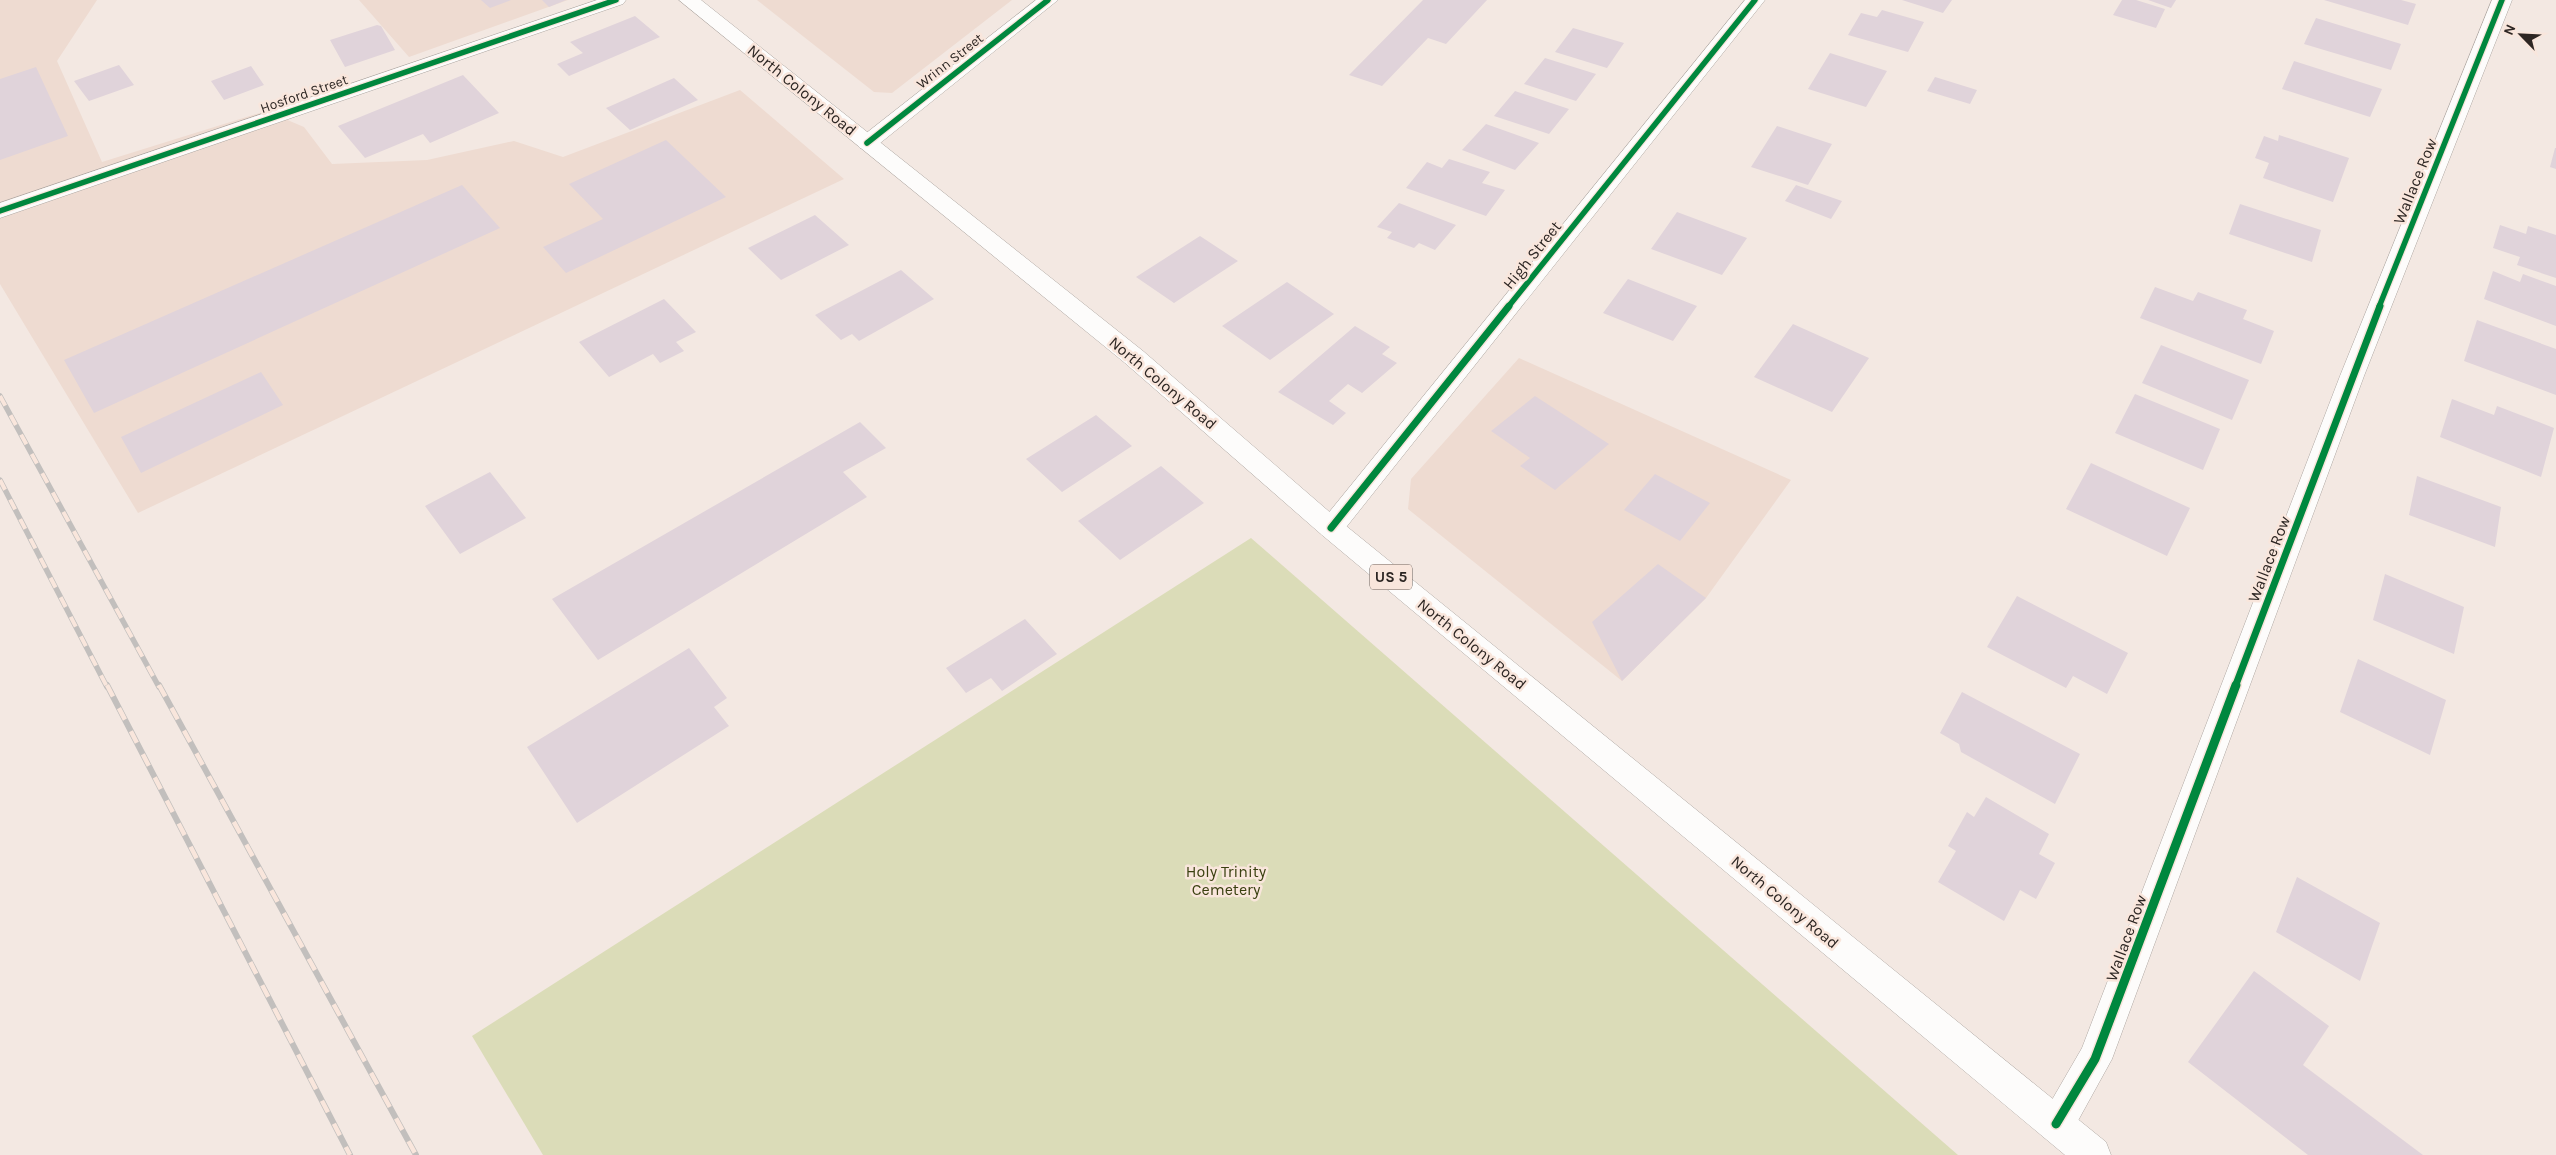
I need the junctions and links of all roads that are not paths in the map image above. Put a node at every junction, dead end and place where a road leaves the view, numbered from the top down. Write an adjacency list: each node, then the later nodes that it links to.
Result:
1 (616, 0): 7 (street, Hosford Street)
2 (689, 0): 6 (street, North Colony Road / US 5)
3 (1048, 0): 6 (street, Wrinn Street)
4 (1755, 0): 8 (street, High Street)
5 (2502, 0): 9 (street, Wallace Row)
6 (867, 143): 8 (street, North Colony Road / US 5)
7 (0, 211)
8 (1331, 528): 9 (street, North Colony Road / US 5)
9 (2056, 1124): 10 (street, North Colony Road / US 5)
10 (2094, 1155)

